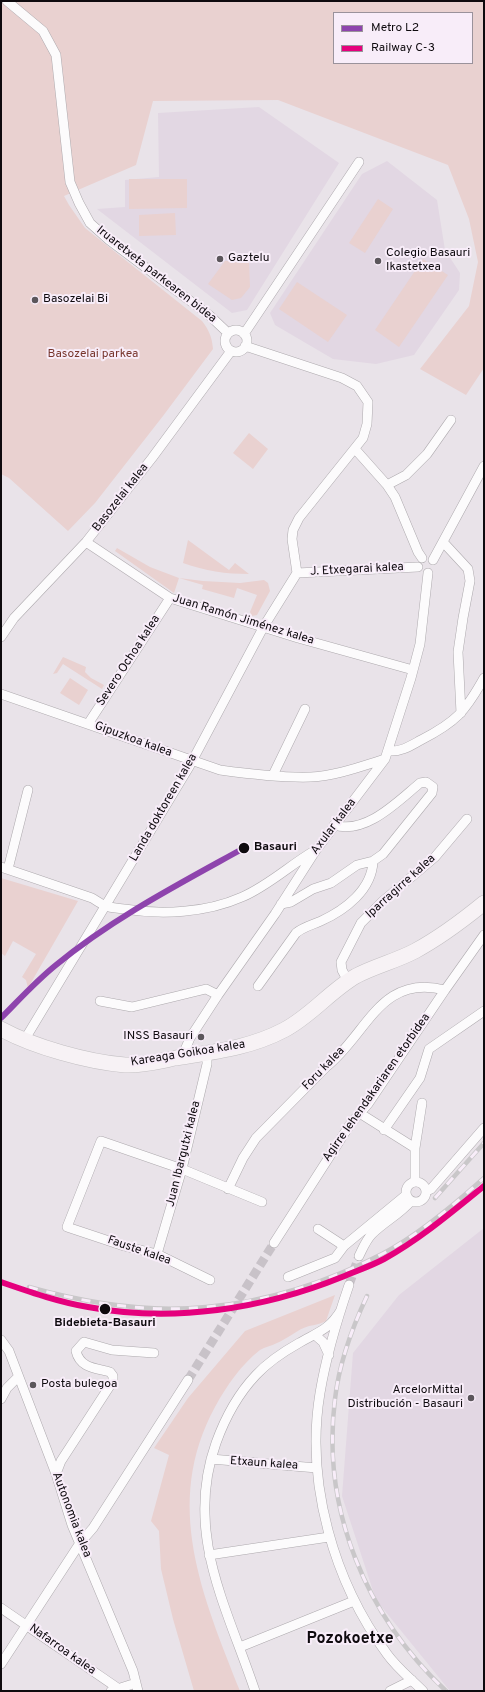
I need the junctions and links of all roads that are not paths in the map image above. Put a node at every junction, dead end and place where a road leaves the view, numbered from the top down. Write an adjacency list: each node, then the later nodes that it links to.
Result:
1 (7, 1): 3 (street, Iruaretxeta parkearen bidea)
2 (360, 162): 4 (street)
3 (228, 333): 4 (street); 6 (street)
4 (244, 334): 5 (street)
5 (245, 346): 6 (street); 8 (street)
6 (231, 351): 11 (street, Basozelai kalea)
7 (451, 420): 10 (street)
8 (355, 449): 10 (street); 16 (street)
9 (484, 466): 12 (street)
10 (387, 485): 13 (street)
11 (86, 542): 18 (street, Juan Ramón Jiménez kalea); 20 (street, Basozelai kalea)
12 (443, 542): 14 (street); 25 (street)
13 (422, 558): 14 (street); 15 (street)
14 (433, 560): 17 (street)
15 (418, 566): 16 (street, J. Etxegarai kalea); 17 (street)
16 (297, 573): 19 (street, Landa doktoreen kalea)
17 (428, 573): 21 (street, Axular kalea)
18 (170, 598): 19 (street, Juan Ramón Jiménez kalea); 26 (street, Severo Ochoa kalea)
19 (264, 626): 21 (street, Juan Ramón Jiménez kalea); 28 (street, Landa doktoreen kalea)
20 (1, 637)
21 (413, 670): 27 (street, Axular kalea)
22 (484, 678): 25 (street, Gipuzkoa kalea)
23 (1, 694): 26 (street, Gipuzkoa kalea)
24 (305, 709): 29 (street)
25 (461, 713): 27 (street, Gipuzkoa kalea)
26 (88, 724): 28 (street, Gipuzkoa kalea)
27 (387, 755): 29 (street, Gipuzkoa kalea); 32 (street, Axular kalea)
28 (192, 761): 29 (street, Gipuzkoa kalea); 38 (street, Landa doktoreen kalea)
29 (273, 775)
30 (28, 790): 35 (street)
31 (467, 819): 40 (street, Iparragirre kalea)
32 (334, 825): 33 (street, Axular kalea); 34 (street)
33 (316, 850): 37 (street, Axular kalea); 38 (street)
34 (373, 860): 37 (street); 41 (street)
35 (4, 868): 38 (street)
36 (484, 903): 40 (main road, Kareaga Goikoa kalea)
37 (281, 904): 43 (street, Axular kalea)
38 (106, 906): 46 (street, Landa doktoreen kalea)
39 (484, 935): 42 (street, Agirre lehendakariaren etorbidea)
40 (348, 981): 47 (main road, Kareaga Goikoa kalea)
41 (258, 986)
42 (445, 990): 50 (street, Agirre lehendakariaren etorbidea); 56 (street, Foru kalea)
43 (218, 995): 44 (street); 48 (street, Axular kalea)
44 (100, 1001)
45 (484, 1011): 52 (street)
46 (10, 1035): 48 (main road, Kareaga Goikoa kalea)
47 (207, 1054): 48 (main road, Kareaga Goikoa kalea); 54 (street, Juan Ibargutxi kalea)
48 (182, 1057)
49 (422, 1103): 53 (street)
50 (361, 1114): 52 (street); 61 (street, Agirre lehendakariaren etorbidea)
51 (484, 1128): 57 (street)
52 (384, 1130): 53 (street)
53 (415, 1148): 55 (street)
54 (182, 1169): 56 (street); 63 (street, Juan Ibargutxi kalea); 63 (street, Fauste kalea)
55 (415, 1182): 57 (street); 58 (street)
56 (228, 1189): 59 (street)
57 (426, 1191): 58 (street)
58 (409, 1198): 62 (street); 64 (street)
59 (262, 1202)
60 (318, 1229): 62 (street)
61 (274, 1243)
62 (344, 1246): 65 (street)
63 (157, 1254): 66 (street, Fauste kalea)
64 (359, 1256)
65 (288, 1277)
66 (210, 1280)
67 (349, 1285): 68 (street)
68 (341, 1310): 69 (street); 72 (street)
69 (315, 1335): 72 (street); 76 (street)
70 (1, 1340): 73 (street, Autonomia kalea)
71 (154, 1353): 78 (street)
72 (329, 1355): 77 (street)
73 (18, 1377): 75 (street); 78 (street, Autonomia kalea)
74 (188, 1380): 80 (street)
75 (1, 1399)
76 (210, 1459): 77 (street, Etxaun kalea); 81 (street)
77 (317, 1468): 79 (street)
78 (56, 1474): 80 (street, Autonomia kalea)
79 (329, 1537): 81 (street); 82 (street)
80 (80, 1543): 84 (street); 88 (street, Autonomia kalea)
81 (210, 1555): 85 (street)
82 (354, 1601): 85 (street); 87 (street)
83 (1, 1608): 84 (street, Nafarroa kalea)
84 (26, 1625): 86 (street); 89 (street, Nafarroa kalea)
85 (240, 1647): 90 (street)
86 (1, 1664)
87 (412, 1680): 91 (street); 92 (street)
88 (137, 1687): 89 (street)
89 (115, 1691)
90 (255, 1691)
91 (390, 1691)
92 (424, 1691)

